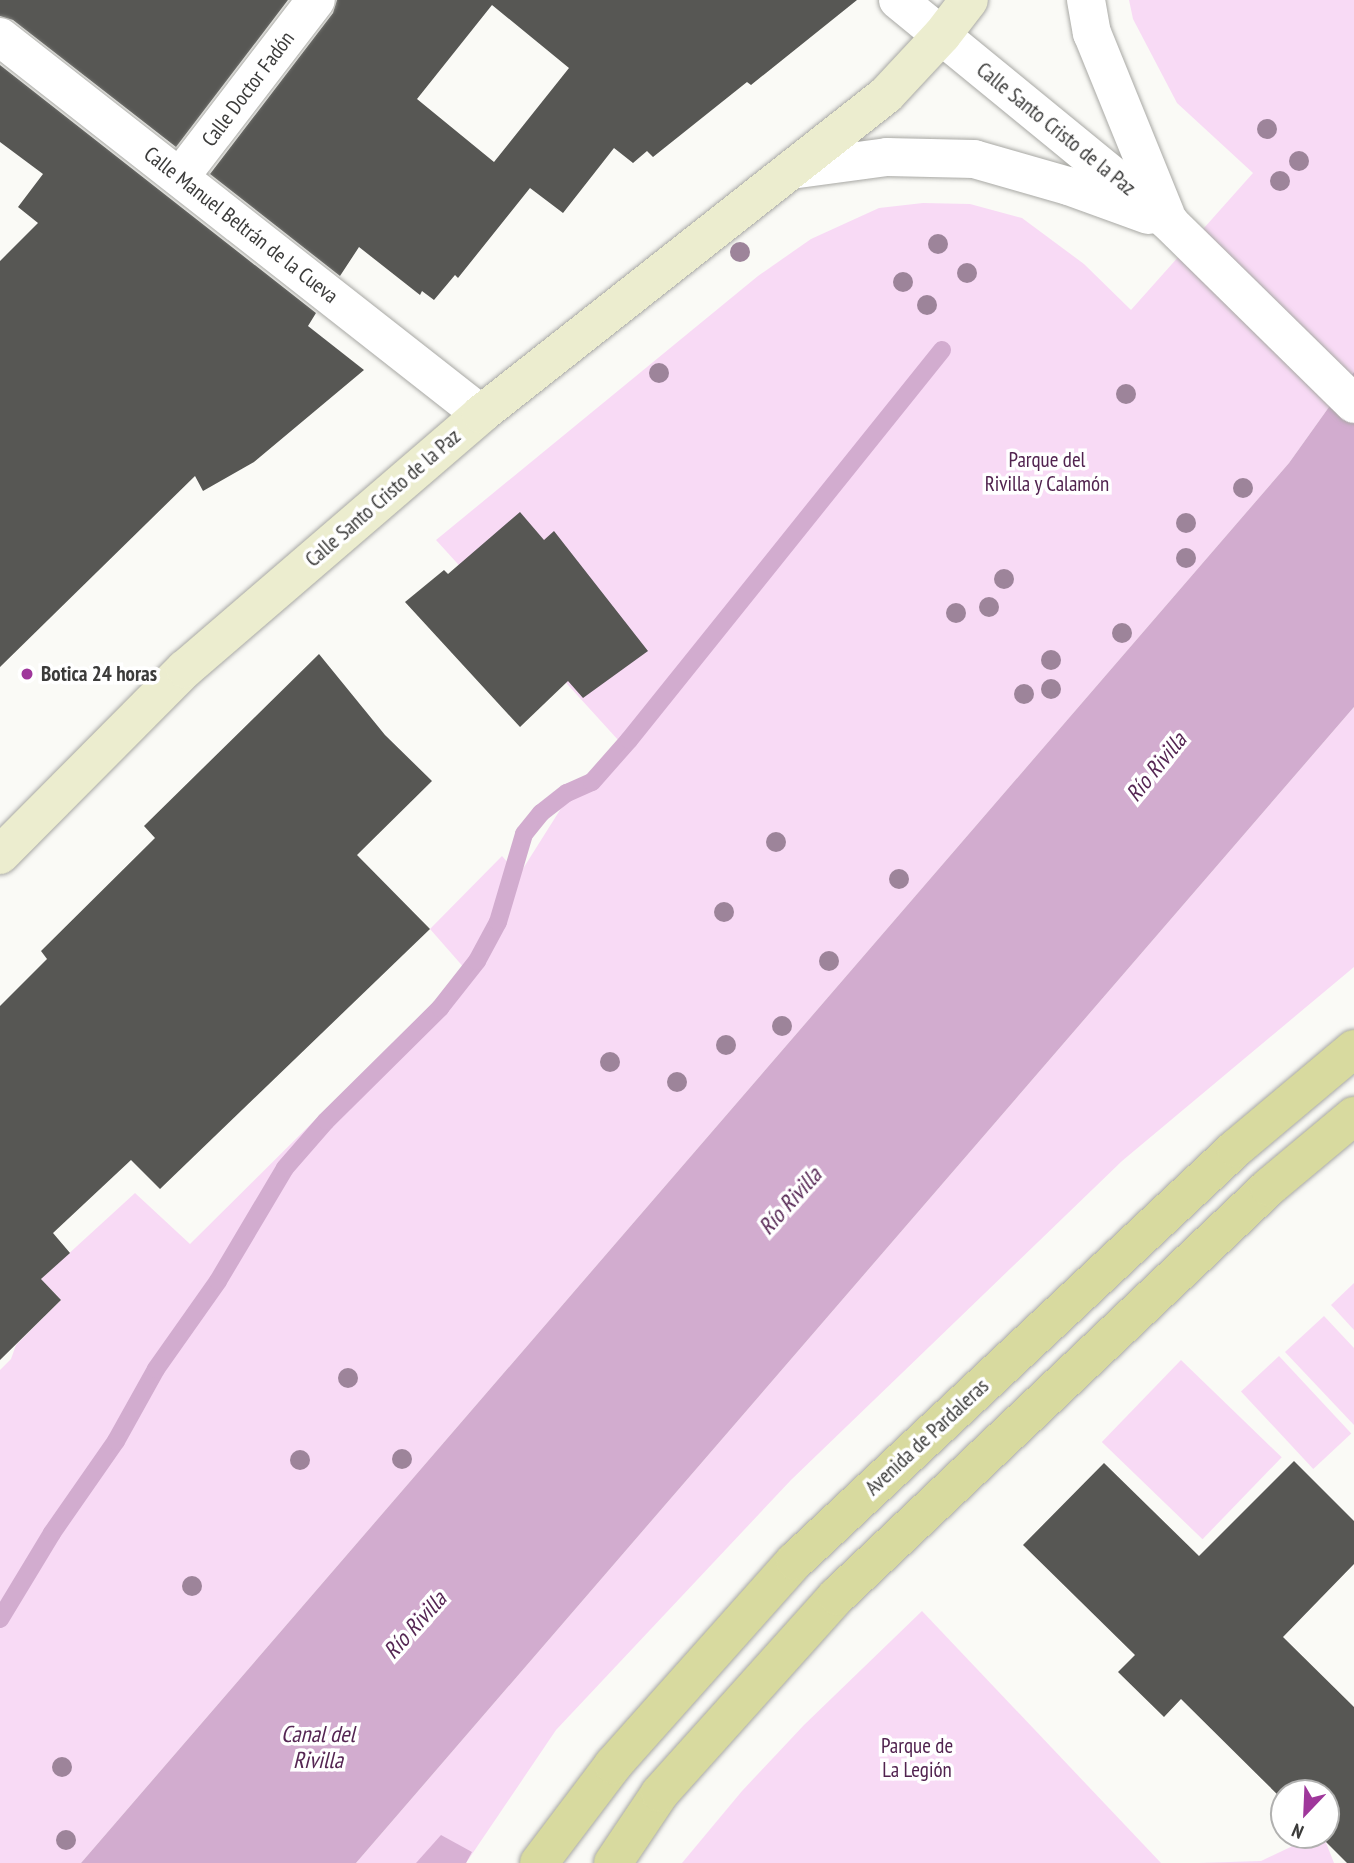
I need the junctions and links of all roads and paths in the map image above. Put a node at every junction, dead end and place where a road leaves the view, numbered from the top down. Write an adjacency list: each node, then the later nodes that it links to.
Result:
1 (316, 0): 8 (street, Calle Doctor Fadón)
2 (898, 0): 5 (street)
3 (969, 0): 5 (street, Calle Santo Cristo de la Paz)
4 (1086, 0): 9 (street, Calle Santo Cristo de la Paz)
5 (942, 35): 7 (street, Calle Santo Cristo de la Paz); 9 (street, Calle Santo Cristo de la Paz)
6 (0, 37): 8 (street, Calle Manuel Beltrán de la Cueva)
7 (791, 170): 9 (street, Calle Santo Cristo de la Paz); 11 (street, Calle Santo Cristo de la Paz)
8 (180, 177): 11 (street, Calle Manuel Beltrán de la Cueva)
9 (1175, 228): 10 (street, Calle Santo Cristo de la Paz)
10 (1354, 404)
11 (481, 414): 12 (street, Calle Santo Cristo de la Paz)
12 (0, 855)
13 (1354, 1049): 15 (main road, Avenida de Pardaleras)
14 (1354, 1116): 16 (main road)
15 (539, 1863)
16 (613, 1863)

